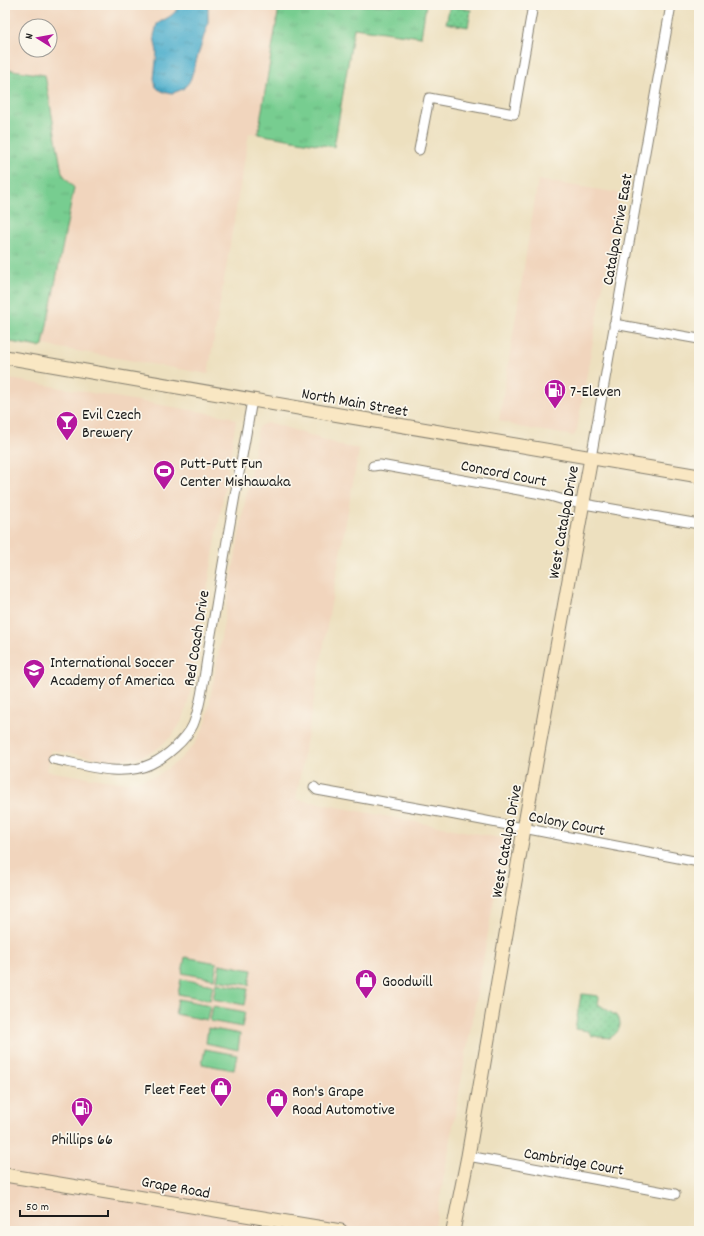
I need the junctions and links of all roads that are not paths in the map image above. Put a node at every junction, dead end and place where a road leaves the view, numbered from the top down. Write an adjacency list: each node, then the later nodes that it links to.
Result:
1 (533, 5): 3 (street)
2 (671, 5): 4 (street, Catalpa Drive East)
3 (419, 150)
4 (614, 324): 5 (street); 8 (street, Catalpa Drive East)
5 (699, 339)
6 (5, 357): 7 (main road, North Main Street)
7 (252, 400): 8 (main road, North Main Street); 13 (street, Red Coach Drive)
8 (591, 458): 10 (main road, North Main Street); 11 (main road, West Catalpa Drive)
9 (373, 466): 11 (street, Concord Court)
10 (699, 476)
11 (582, 504): 12 (street, Concord Court); 15 (main road, West Catalpa Drive)
12 (699, 524)
13 (53, 759)
14 (314, 787): 15 (street, Colony Court)
15 (524, 829): 16 (street, Colony Court); 17 (main road, West Catalpa Drive)
16 (699, 862)
17 (468, 1156): 19 (street, Cambridge Court); 21 (main road, West Catalpa Drive)
18 (5, 1174): 20 (main road, Grape Road)
19 (675, 1194)
20 (341, 1231)
21 (453, 1231)

